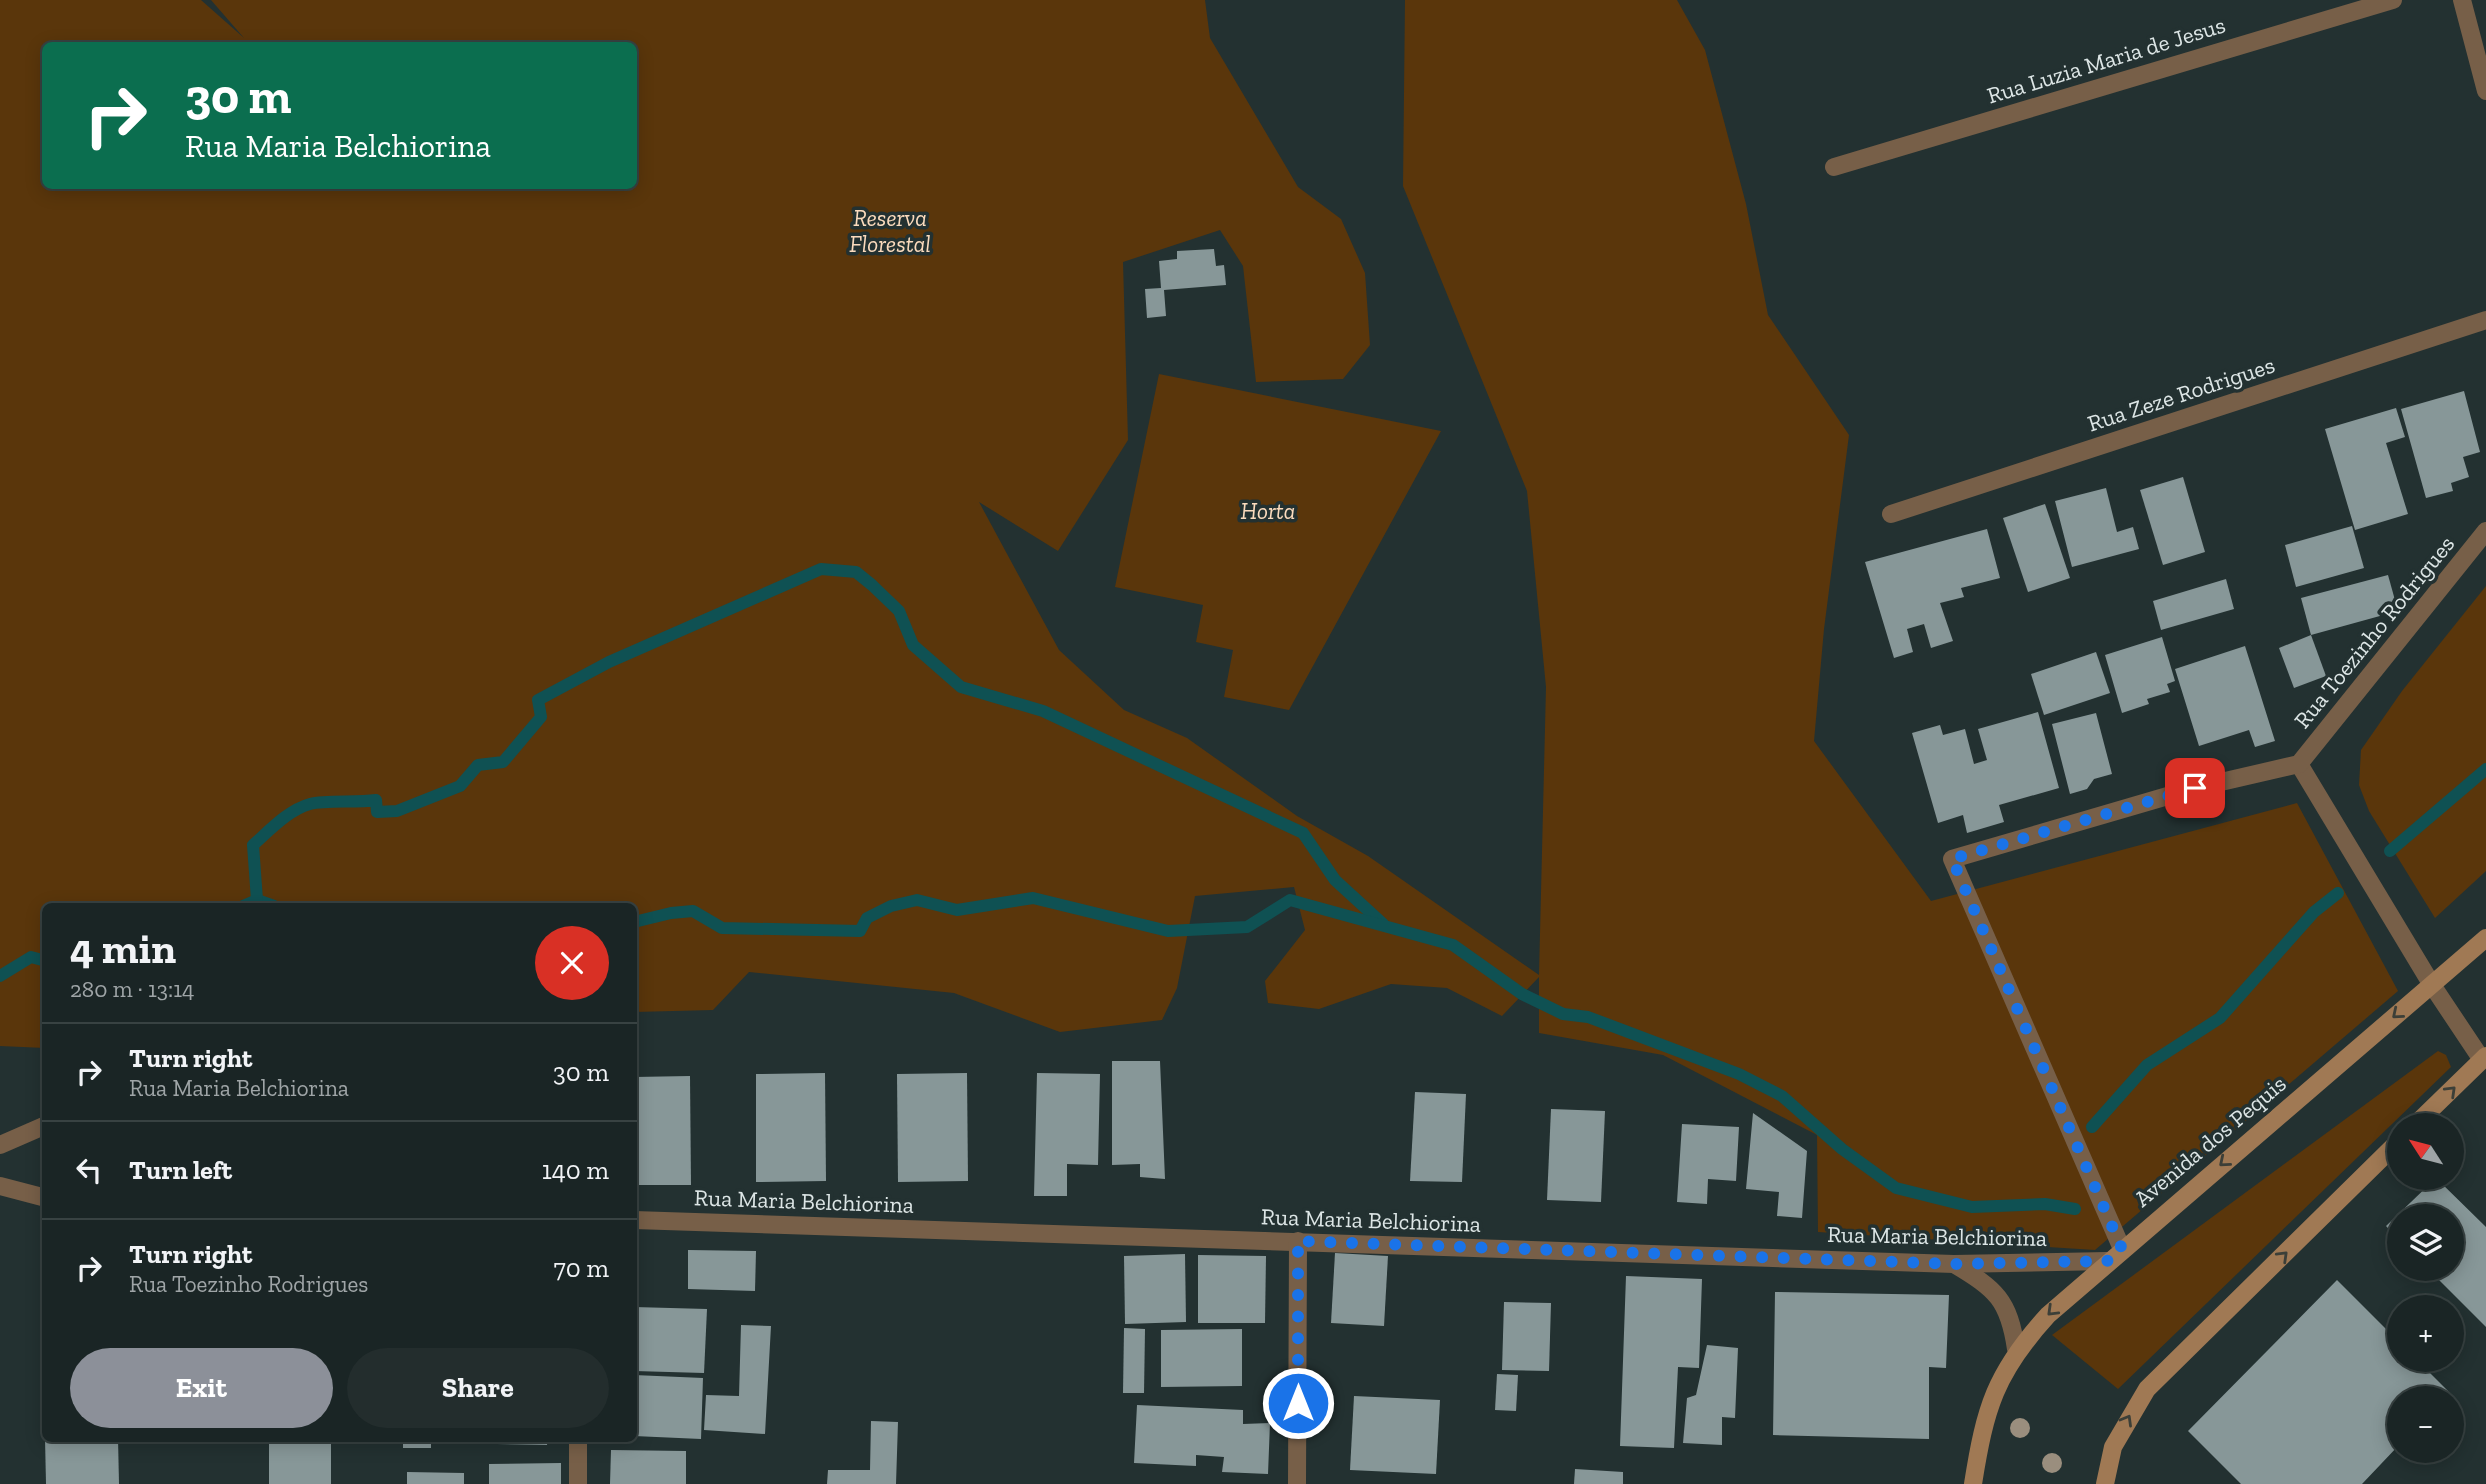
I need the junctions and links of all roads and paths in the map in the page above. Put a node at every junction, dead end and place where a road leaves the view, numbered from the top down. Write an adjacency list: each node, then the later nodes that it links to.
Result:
1 (2393, 0): 4 (street, Rua Luzia Maria de Jesus)
2 (2462, 0): 3 (street)
3 (2486, 90)
4 (1834, 167)
5 (2486, 320): 6 (street, Rua Zeze Rodrigues)
6 (1891, 514)
7 (2486, 531): 8 (street, Rua Toezinho Rodrigues)
8 (2299, 764): 10 (street, Rua Toezinho Rodrigues); 20 (street, Rua Toezinho Rodrigues)
9 (2486, 938): 10 (main road, Avenida dos Pequis)
10 (2432, 985): 11 (street, Rua Toezinho Rodrigues); 20 (main road, Avenida dos Pequis, one-way to 20)
11 (2484, 1058): 12 (main road, one-way to 11)
12 (2428, 1113)
13 (42, 1127): 14 (street)
14 (0, 1145)
15 (2387, 1153): 28 (main road, one-way to 15)
16 (1, 1186): 17 (street)
17 (42, 1197)
18 (637, 1220): 19 (street, Rua Maria Belchiorina)
19 (1298, 1241): 22 (street, Rua Maria Belchiorina); 26 (street)
20 (2122, 1249): 21 (main road, Avenida dos Pequis)
21 (2107, 1261): 22 (street, Rua Maria Belchiorina); 23 (main road, Avenida dos Pequis, one-way to 23)
22 (1954, 1264): 23 (street)
23 (2016, 1349): 27 (main road, Avenida dos Pequis)
24 (578, 1442): 25 (street)
25 (578, 1484)
26 (1297, 1484)
27 (1973, 1484)
28 (2105, 1484)

